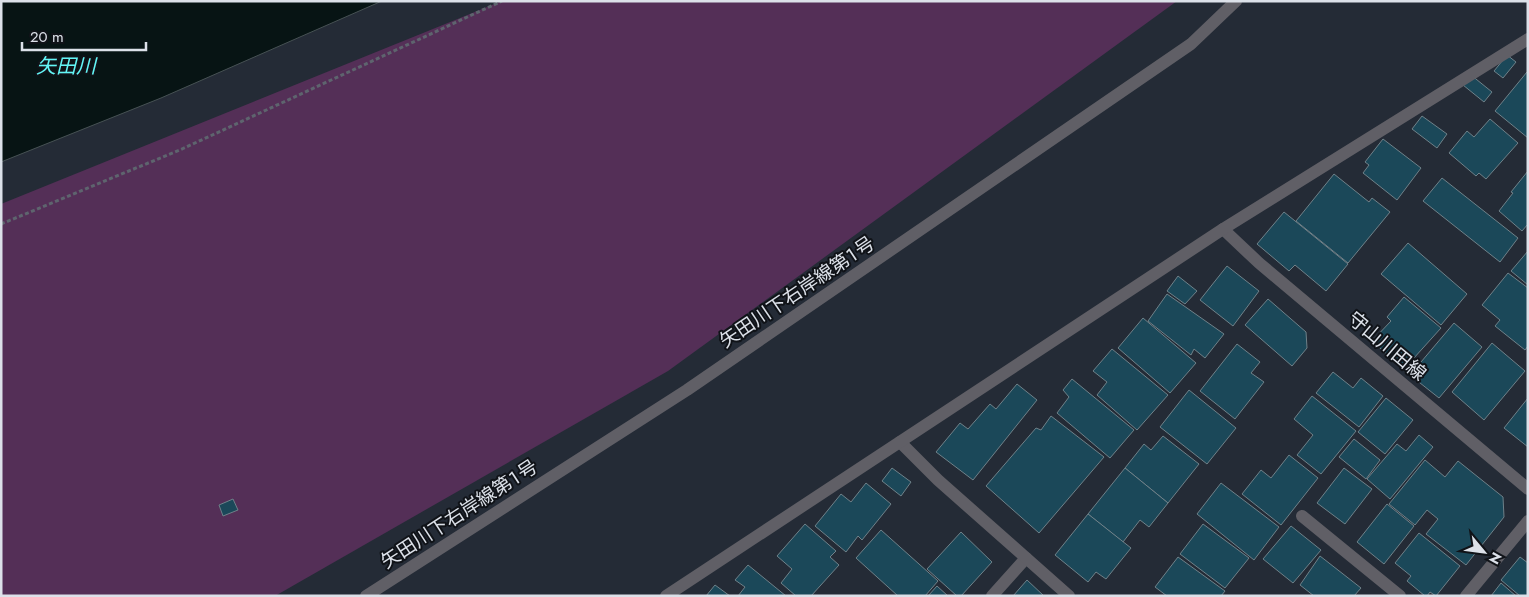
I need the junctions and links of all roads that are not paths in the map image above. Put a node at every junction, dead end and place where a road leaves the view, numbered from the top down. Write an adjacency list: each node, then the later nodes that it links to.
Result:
1 (1236, 1): 9 (street, 矢田川下右岸線第１号)
2 (1528, 39): 3 (street)
3 (1223, 229): 4 (street); 5 (street, 守山川田線)
4 (900, 442): 8 (street); 10 (street)
5 (1528, 489)
6 (1302, 516): 13 (street)
7 (1528, 521): 14 (street)
8 (1026, 558): 11 (street); 12 (street)
9 (366, 596)
10 (666, 596)
11 (992, 596)
12 (1069, 596)
13 (1400, 596)
14 (1466, 596)

